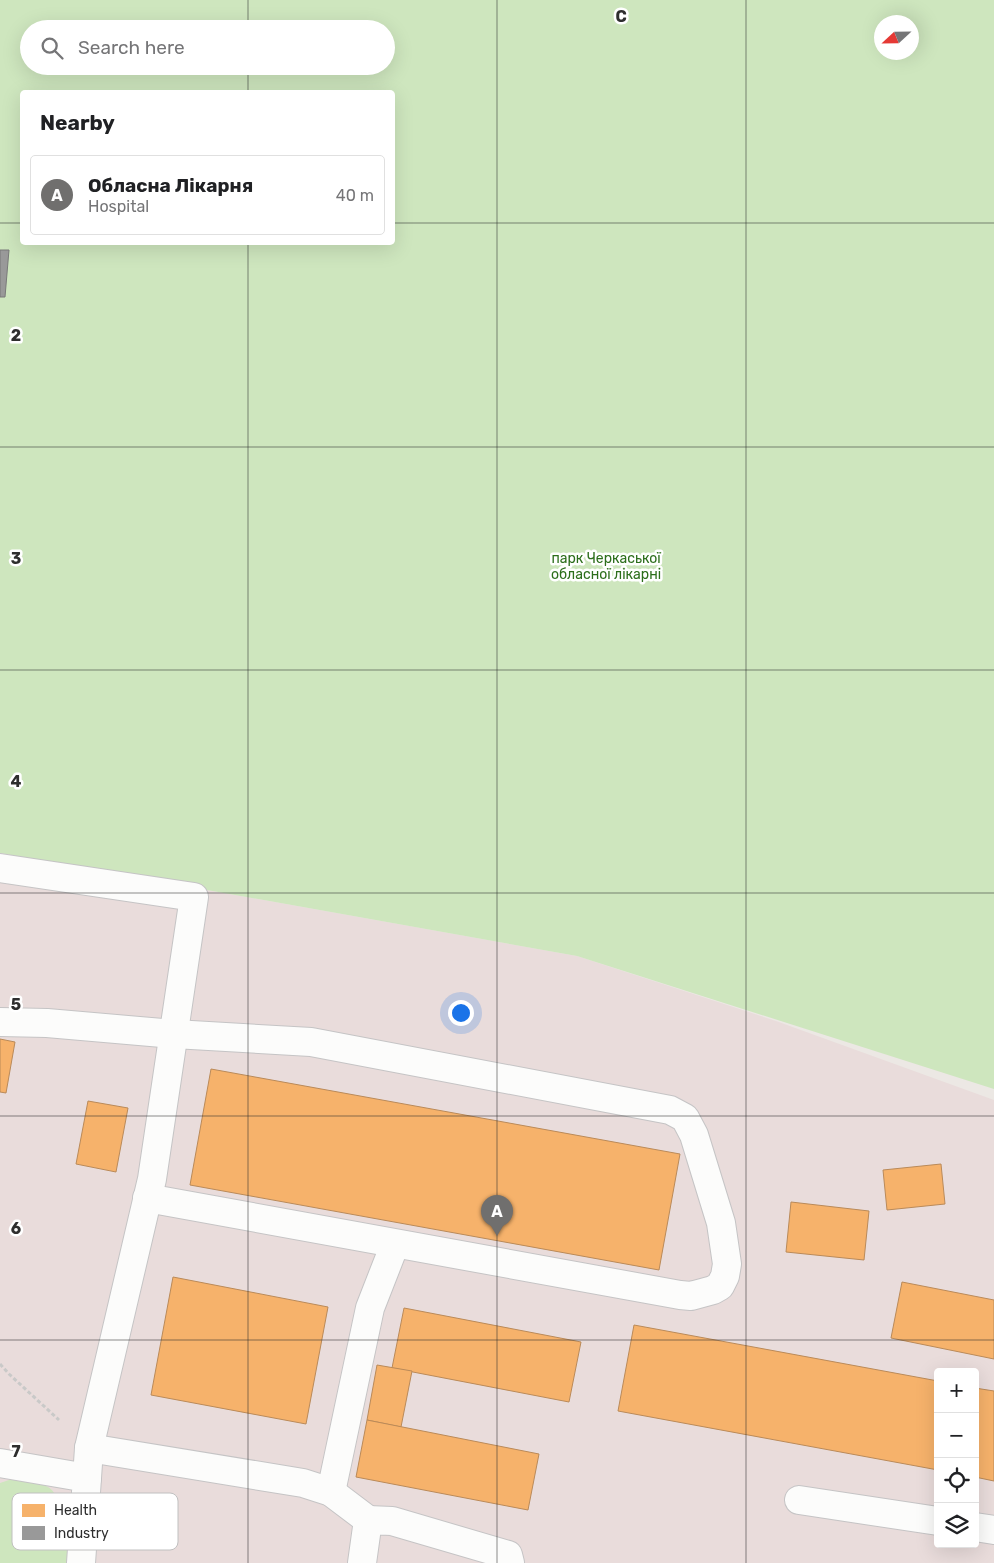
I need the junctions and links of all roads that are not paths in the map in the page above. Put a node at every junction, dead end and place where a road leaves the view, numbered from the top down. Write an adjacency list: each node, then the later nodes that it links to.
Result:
1 (0, 868): 3 (lane)
2 (0, 1022): 3 (lane)
3 (174, 1034): 4 (lane); 5 (lane)
4 (147, 1198): 5 (lane); 6 (lane)
5 (395, 1244): 9 (lane)
6 (89, 1448): 8 (lane); 9 (lane)
7 (0, 1463): 8 (lane)
8 (87, 1478): 10 (lane)
9 (331, 1492): 12 (lane)
10 (86, 1493)
11 (799, 1500): 13 (lane)
12 (368, 1520): 18 (lane); 19 (lane)
13 (934, 1520)
14 (979, 1528): 15 (lane)
15 (994, 1530)
16 (82, 1550): 17 (lane)
17 (81, 1563)
18 (362, 1563)
19 (510, 1563)

